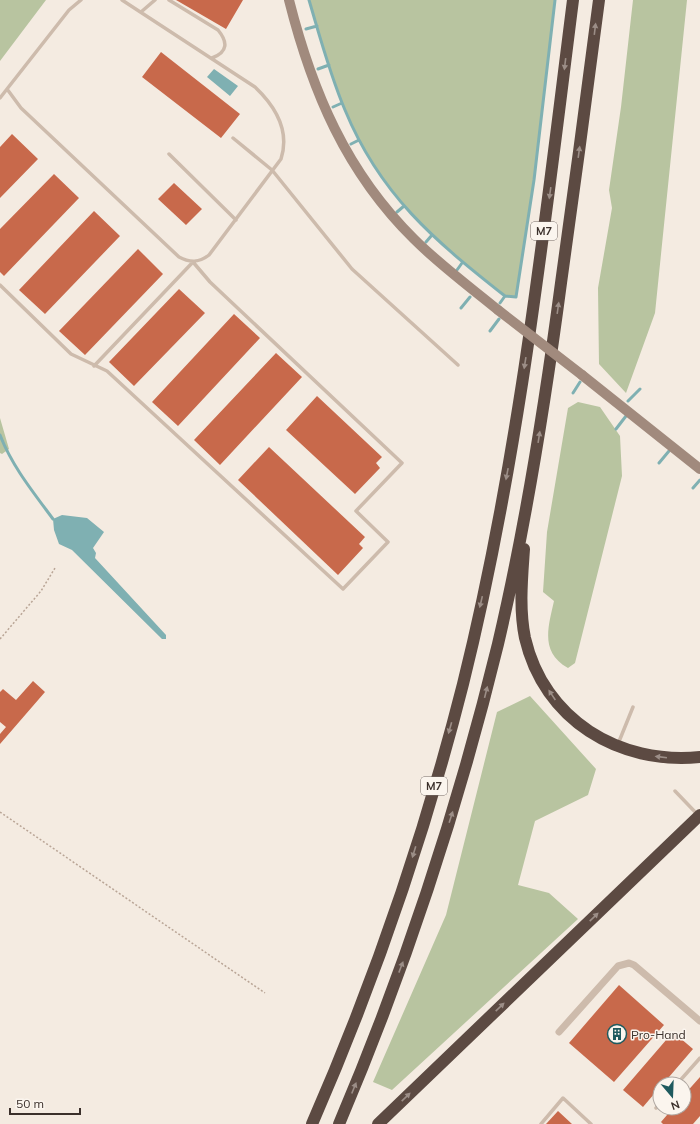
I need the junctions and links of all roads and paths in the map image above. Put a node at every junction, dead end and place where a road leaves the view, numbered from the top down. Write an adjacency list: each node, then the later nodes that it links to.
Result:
1 (81, 0): 12 (lane)
2 (122, 0): 9 (lane)
3 (155, 0): 9 (lane)
4 (168, 0): 11 (lane)
5 (289, 0): 22 (main road, bridge)
6 (567, 0): 10 (highway)
7 (573, 0): 10 (highway, M7)
8 (599, 0): 23 (highway, M7, one-way to 8)
9 (141, 12): 11 (lane)
10 (570, 25): 37 (highway, M7, one-way to 37)
11 (212, 58): 16 (lane)
12 (7, 90): 13 (lane); 18 (lane)
13 (0, 98)
14 (233, 138): 16 (lane)
15 (169, 154): 17 (lane)
16 (272, 170): 17 (lane); 20 (lane)
17 (236, 220): 18 (lane)
18 (193, 262): 21 (lane); 21 (lane)
19 (0, 285): 21 (lane)
20 (458, 365)
21 (94, 366)
22 (700, 469)
23 (528, 503): 27 (highway, one-way to 23); 38 (highway, M7, one-way to 23)
24 (55, 568): 25 (path)
25 (0, 639)
26 (633, 707): 27 (lane)
27 (617, 747): 28 (highway, one-way to 27)
28 (700, 756)
29 (674, 791): 31 (lane)
30 (0, 812): 32 (path)
31 (699, 816): 39 (highway, one-way to 31)
32 (265, 993)
33 (700, 1022): 34 (street)
34 (559, 1032)
35 (700, 1058): 36 (lane)
36 (684, 1076)
37 (312, 1124)
38 (339, 1124)
39 (378, 1124)
40 (540, 1124): 41 (lane)
41 (591, 1124)

